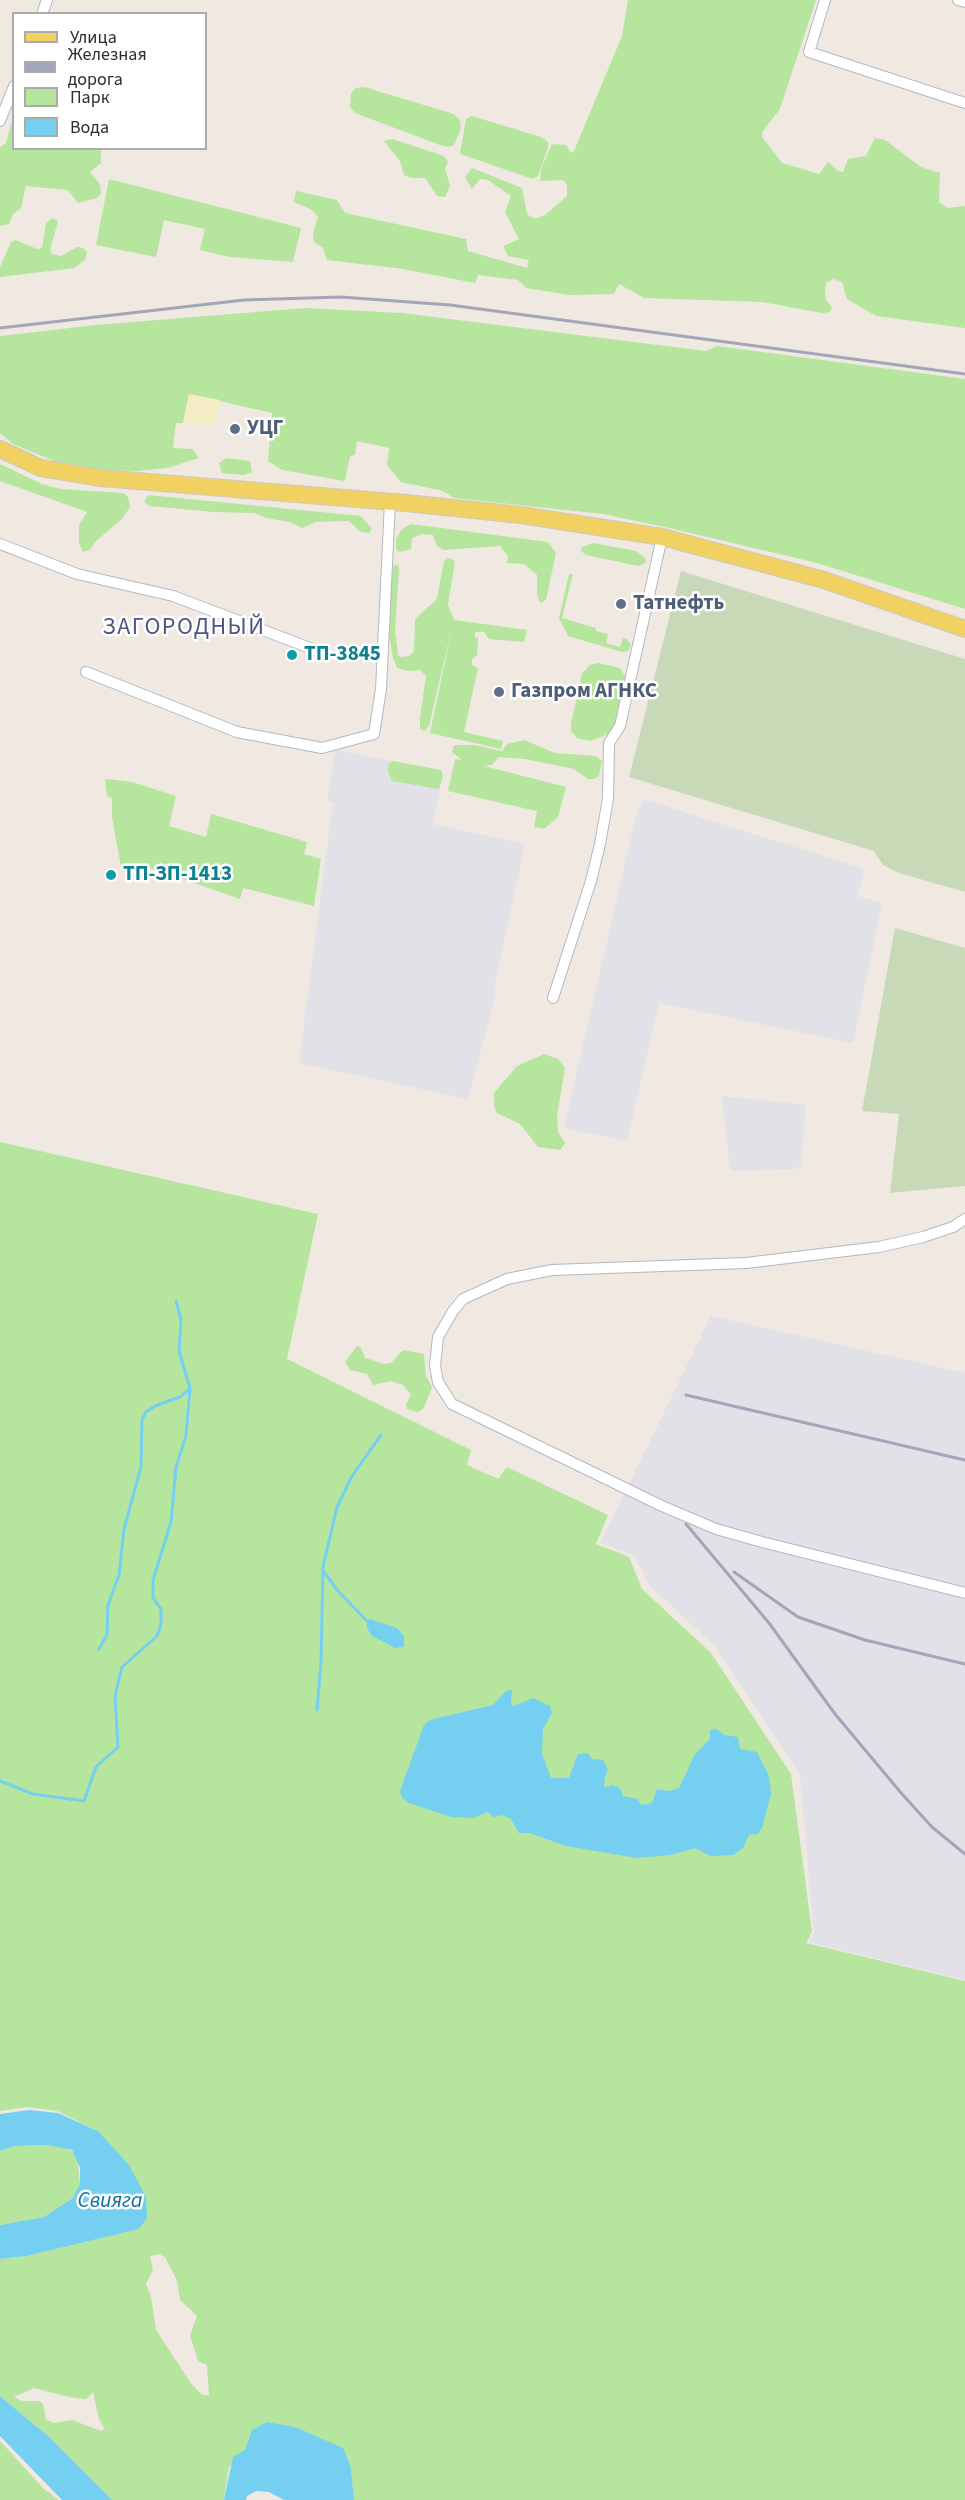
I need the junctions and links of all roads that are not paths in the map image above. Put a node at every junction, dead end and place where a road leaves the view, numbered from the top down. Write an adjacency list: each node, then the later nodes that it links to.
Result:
1 (825, 0): 5 (street)
2 (958, 0): 3 (street)
3 (965, 2)
4 (12, 91): 6 (street)
5 (965, 103)
6 (0, 121)
7 (0, 449): 8 (main road)
8 (390, 502): 9 (main road); 13 (street)
9 (662, 537): 11 (main road); 14 (street)
10 (0, 544): 12 (street)
11 (965, 628)
12 (318, 651)
13 (86, 672)
14 (553, 998)
15 (965, 1219): 16 (street)
16 (965, 1593)

